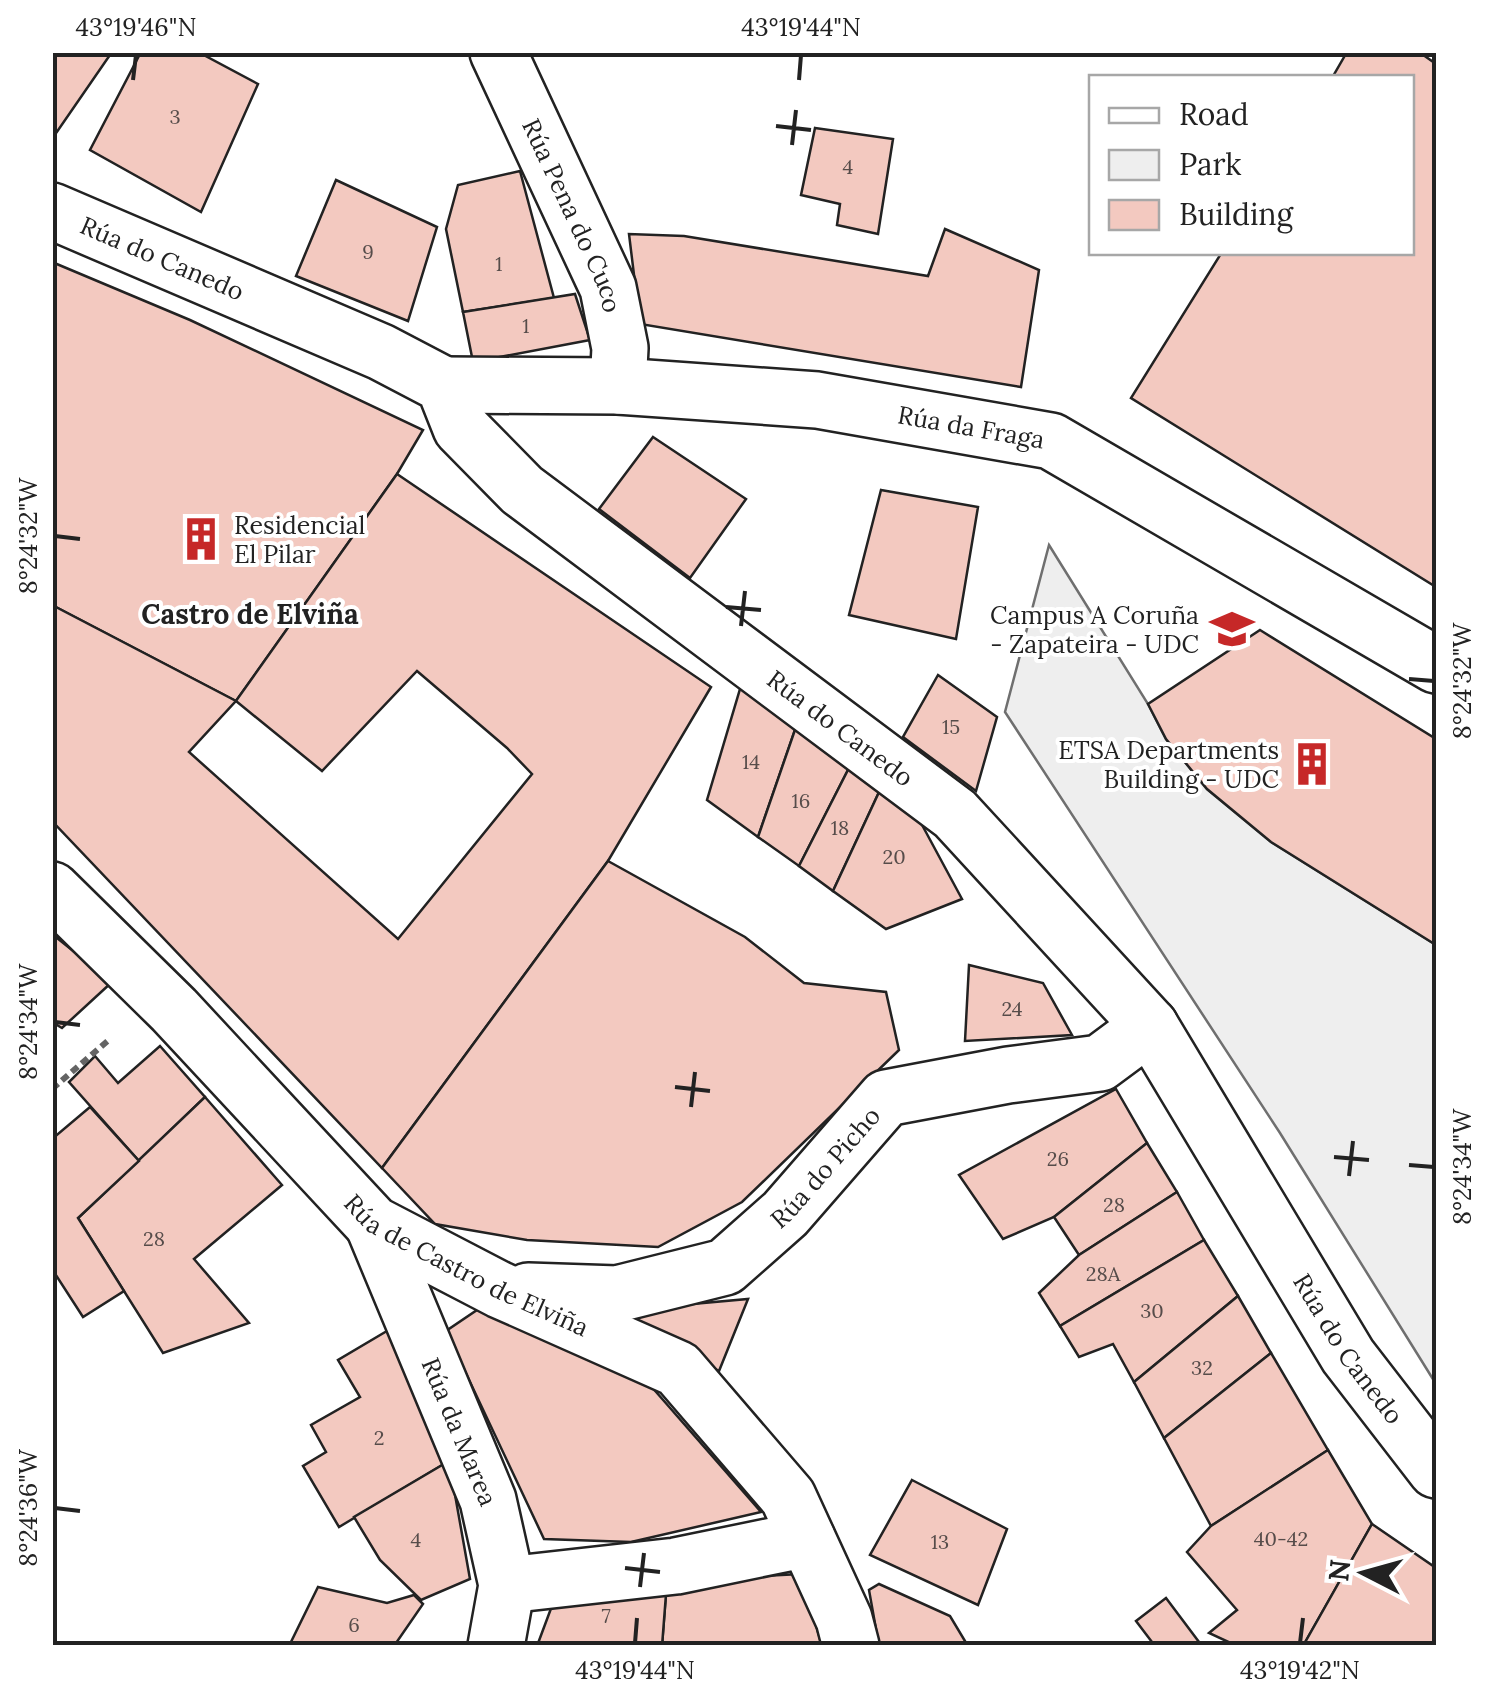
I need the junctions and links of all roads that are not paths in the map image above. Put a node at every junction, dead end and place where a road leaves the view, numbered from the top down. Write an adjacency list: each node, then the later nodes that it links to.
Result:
1 (498, 52): 4 (street, Rúa Pena do Cuco)
2 (52, 210): 3 (street, Rúa do Canedo)
3 (444, 385): 4 (street, Rúa da Fraga); 7 (street, Rúa do Canedo)
4 (618, 386): 5 (street, Rúa da Fraga)
5 (1436, 665)
6 (52, 890): 8 (street, Rúa de Castro de Elviña)
7 (1150, 1026): 9 (street, Rúa do Picho); 10 (street, Rúa do Canedo)
8 (373, 1224): 9 (street, Rúa de Castro de Elviña); 12 (street, Rúa da Marea)
9 (500, 1290): 11 (street, Rúa de Castro de Elviña)
10 (1436, 1470)
11 (807, 1539): 12 (street); 14 (street, Rúa de Castro de Elviña)
12 (508, 1586): 13 (street, Rúa da Marea)
13 (496, 1646)
14 (851, 1646)

